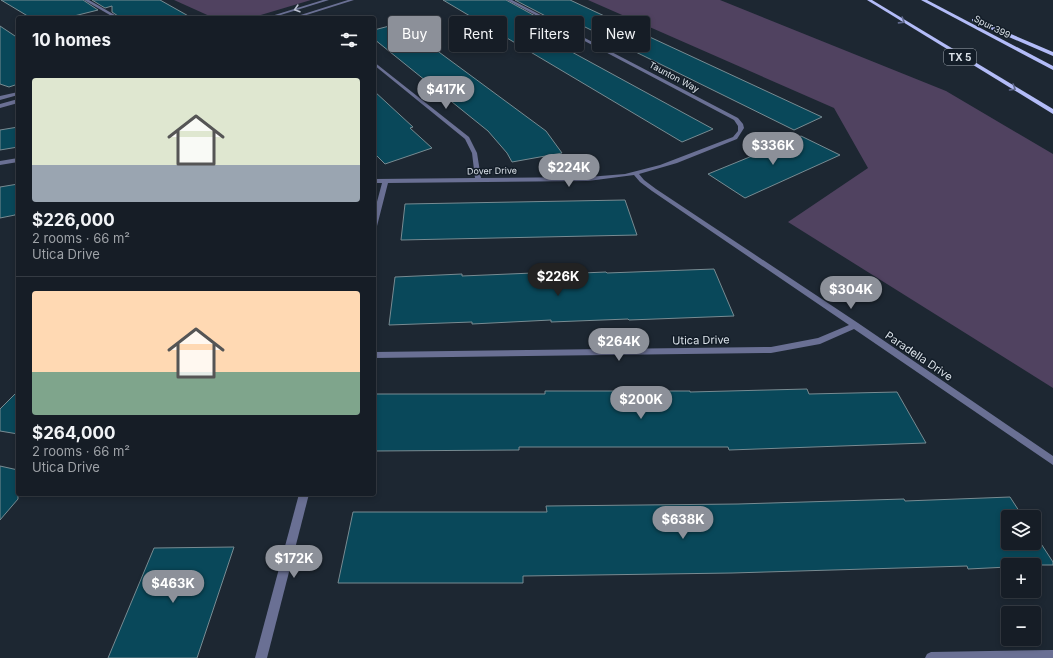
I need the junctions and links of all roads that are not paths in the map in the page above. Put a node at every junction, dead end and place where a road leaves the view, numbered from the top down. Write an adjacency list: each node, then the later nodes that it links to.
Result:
1 (86, 0): 8 (street)
2 (326, 0): 9 (street, one-way to 9)
3 (352, 0): 10 (street)
4 (509, 0): 19 (street, Taunton Way)
5 (869, 0): 18 (main road, TX 5, one-way to 18)
6 (923, 0): 13 (main road, Spur 399)
7 (931, 0): 11 (main road)
8 (114, 16)
9 (274, 16)
10 (300, 16)
11 (1053, 54)
12 (376, 65): 23 (street)
13 (1053, 68)
14 (16, 94): 15 (street)
15 (0, 98)
16 (16, 102): 17 (street)
17 (0, 106)
18 (1053, 112)
19 (742, 128): 22 (street, Dover Drive)
20 (16, 160): 21 (street)
21 (0, 163)
22 (635, 173): 23 (street, Dover Drive); 27 (street, Paradella Drive)
23 (478, 180): 25 (street, Dover Drive)
24 (376, 181): 25 (street, Dover Drive)
25 (386, 182): 26 (street)
26 (376, 219)
27 (855, 325): 28 (street, Utica Drive); 29 (street, Paradella Drive)
28 (376, 355)
29 (1053, 461)
30 (303, 496): 32 (street)
31 (1053, 656): 33 (street)
32 (261, 658)
33 (931, 658)

